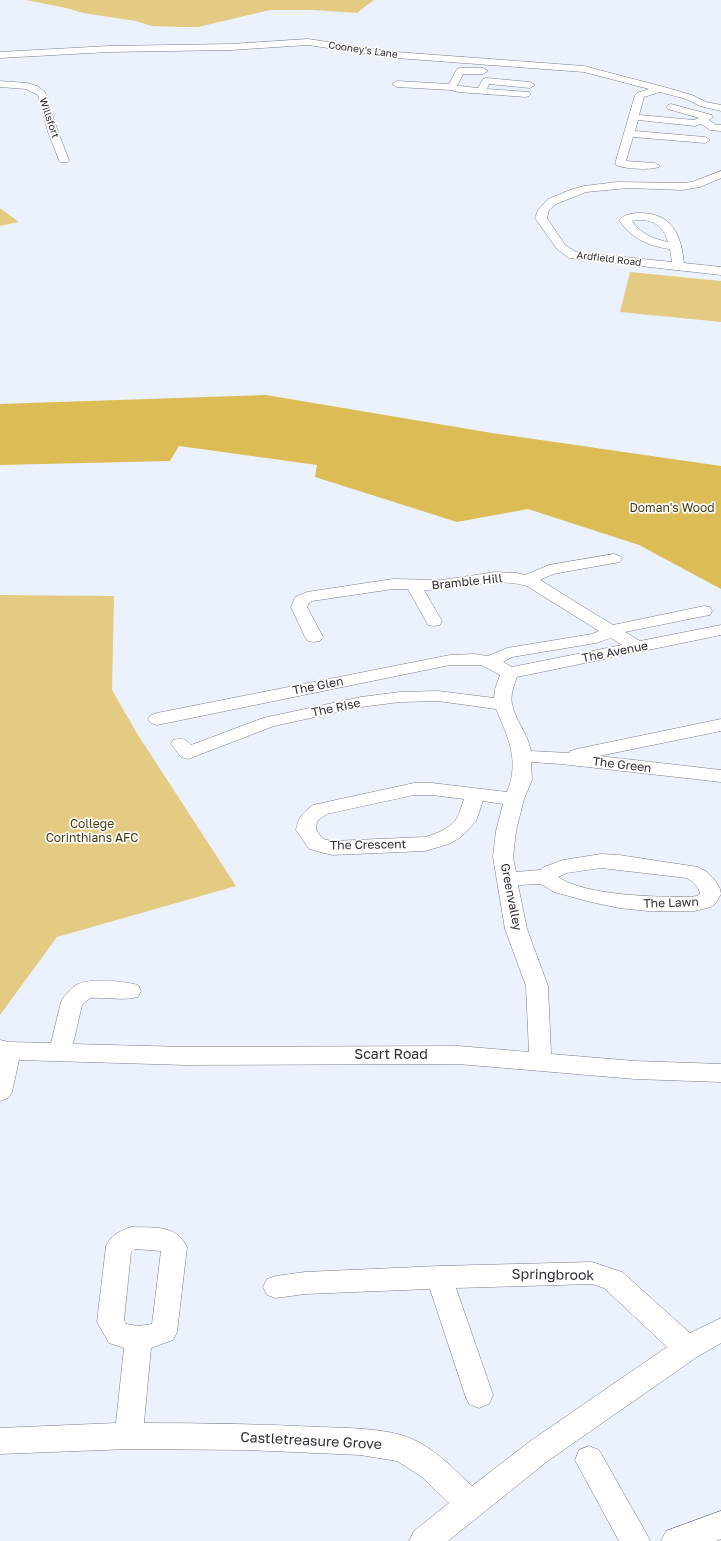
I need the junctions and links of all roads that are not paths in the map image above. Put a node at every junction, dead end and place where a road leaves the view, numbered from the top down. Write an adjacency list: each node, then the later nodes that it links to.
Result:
1 (0, 55): 4 (street, Cooney's Lane)
2 (423, 65): 5 (street)
3 (541, 65): 4 (street, Cooney's Lane); 6 (street); 12 (street, Cooney's Lane)
4 (492, 67): 5 (street); 6 (street); 7 (street)
5 (460, 71): 11 (street)
6 (536, 74): 10 (street)
7 (486, 81): 10 (street); 13 (street)
8 (0, 84): 21 (street, Willsfort)
9 (397, 84): 11 (street)
10 (530, 85): 13 (street)
11 (452, 86): 13 (street)
12 (661, 89): 15 (street, Cooney's Lane); 16 (street)
13 (481, 91)
14 (671, 107): 17 (street)
15 (721, 108)
16 (634, 117): 17 (street); 19 (street)
17 (698, 121): 18 (street); 19 (street)
18 (718, 128): 20 (street)
19 (629, 134): 22 (street)
20 (712, 140)
21 (64, 160)
22 (655, 166)
23 (721, 174): 25 (street, Ardfield Road)
24 (676, 246): 25 (street)
25 (678, 267): 26 (street, Ardfield Road)
26 (721, 271)
27 (614, 559): 28 (street)
28 (526, 581): 29 (street, Bramble Hill); 33 (street, Bramble Hill)
29 (414, 586): 31 (street); 34 (street, Bramble Hill)
30 (704, 611): 33 (street)
31 (434, 621)
32 (721, 630): 35 (street, The Avenue)
33 (613, 631): 35 (street, Bramble Hill); 36 (street)
34 (314, 637)
35 (638, 647): 37 (street, The Avenue)
36 (485, 660): 37 (street); 39 (street, The Glen)
37 (509, 673): 38 (street)
38 (503, 704): 41 (street, The Rise); 42 (street, Greenvalley)
39 (157, 719)
40 (721, 725): 43 (street)
41 (180, 744)
42 (522, 756): 43 (street, The Green); 46 (street, Greenvalley)
43 (561, 758): 44 (street, The Green)
44 (721, 776)
45 (475, 795): 45 (street, The Crescent); 46 (street, The Crescent)
46 (514, 799): 48 (street, Greenvalley)
47 (545, 877): 47 (street, The Lawn); 48 (street, The Lawn)
48 (508, 879): 52 (street, Greenvalley)
49 (130, 991): 51 (street)
50 (4, 1050): 51 (street, Scart Road); 54 (street)
51 (60, 1052): 52 (street, Scart Road)
52 (540, 1061): 53 (street, Scart Road)
53 (721, 1073)
54 (0, 1092)
55 (439, 1277): 56 (street, Springbrook); 59 (street, Springbrook); 60 (street)
56 (276, 1287)
57 (721, 1330): 59 (street)
58 (139, 1338): 61 (street)
59 (687, 1348): 64 (street)
60 (479, 1395)
61 (129, 1436): 62 (street, Castletreasure Grove); 64 (street, Castletreasure Grove)
62 (0, 1441)
63 (589, 1460): 67 (street)
64 (471, 1505): 66 (street)
65 (721, 1525): 68 (street)
66 (424, 1541)
67 (635, 1541)
68 (676, 1541)

